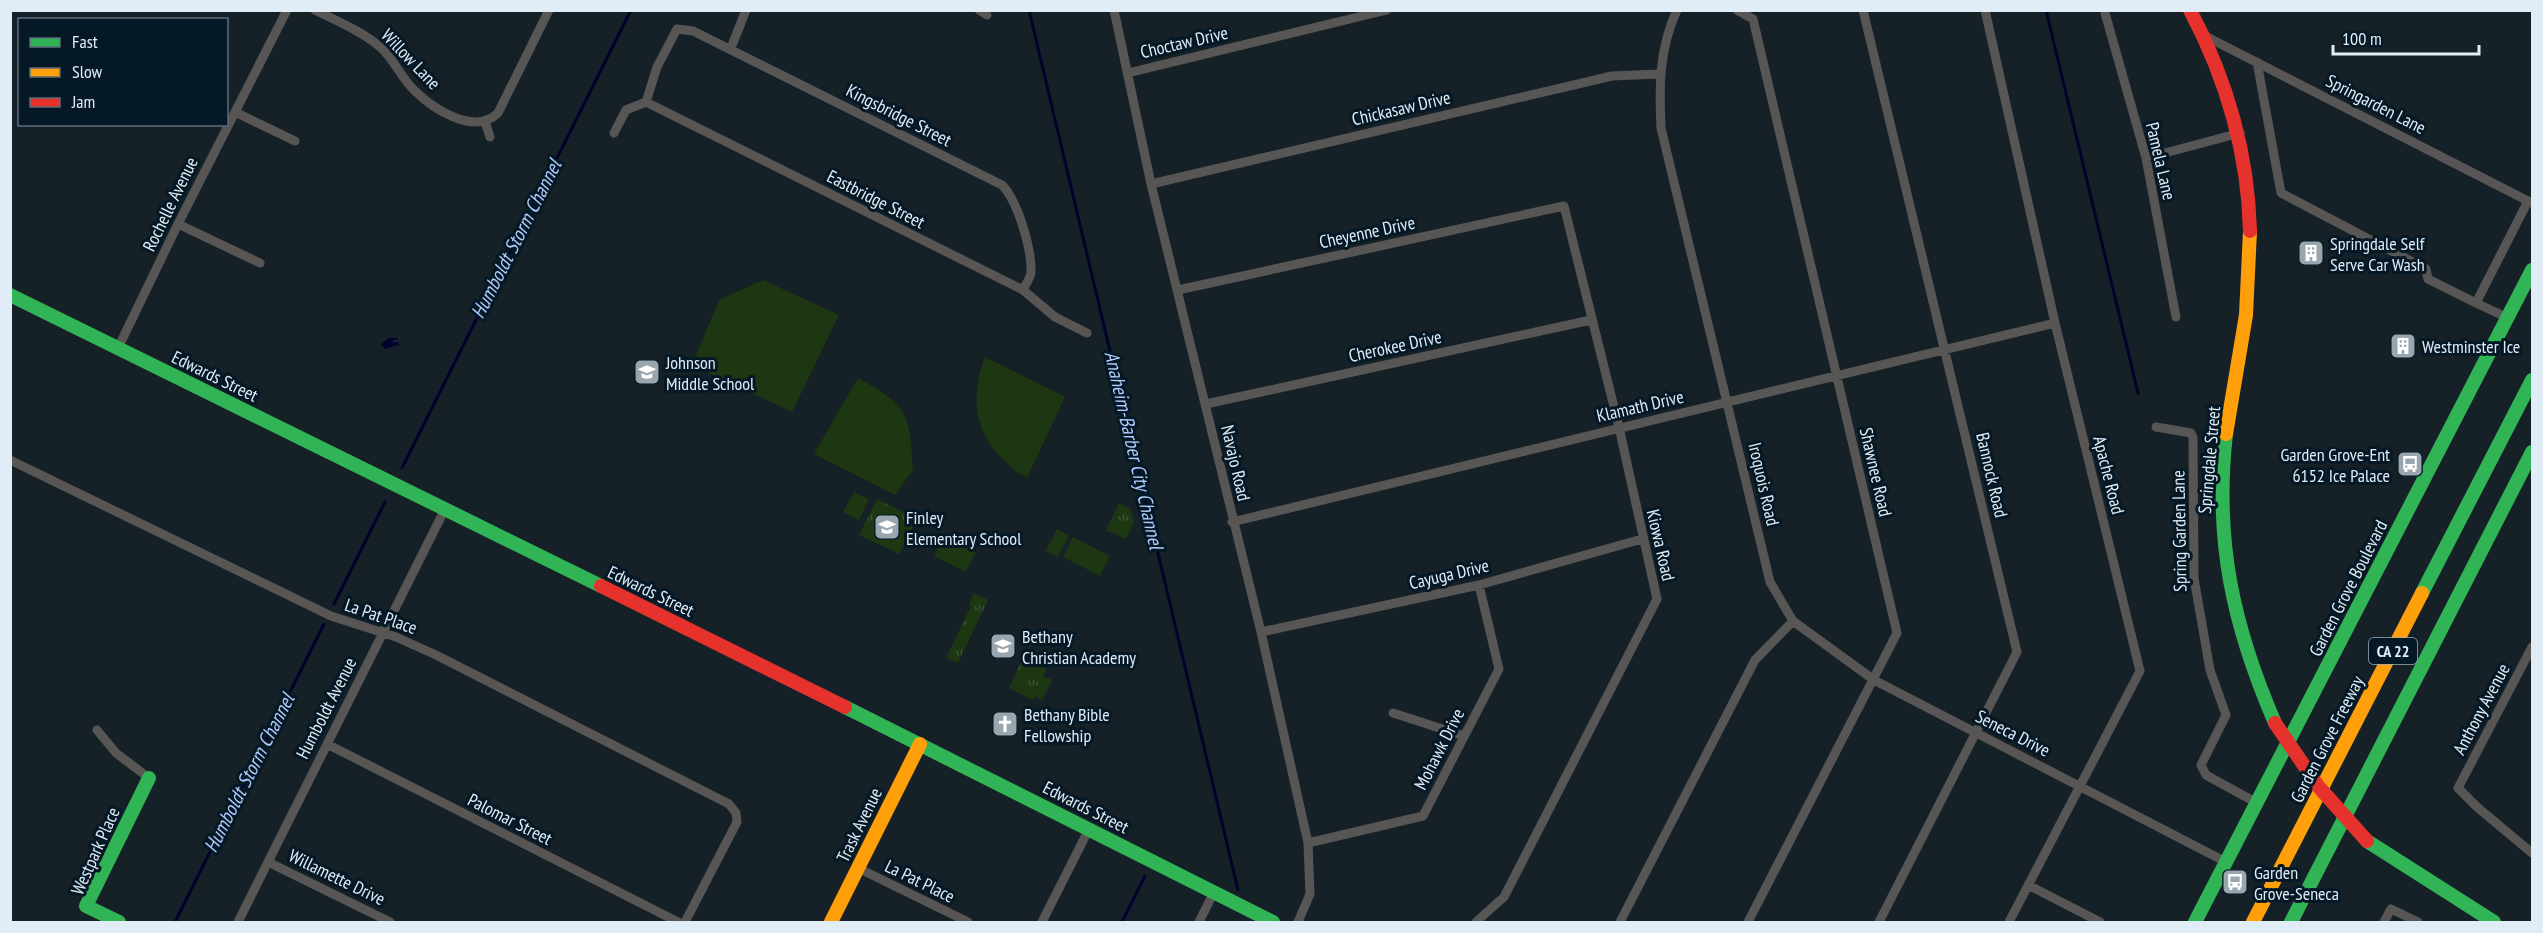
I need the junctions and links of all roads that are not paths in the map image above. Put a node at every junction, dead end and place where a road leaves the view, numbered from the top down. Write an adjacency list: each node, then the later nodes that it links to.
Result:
1 (287, 10): 19 (street, Rochelle Avenue)
2 (315, 10): 20 (street, Willow Lane)
3 (549, 10): 20 (street)
4 (746, 10): 14 (street)
5 (1114, 10): 16 (street, Navajo Road)
6 (1387, 10): 16 (street, Choctaw Drive)
7 (1677, 10): 17 (street, Iroquois Road)
8 (1737, 10): 45 (street, Shawnee Road)
9 (1863, 10): 44 (street, Bannock Road)
10 (1985, 10): 41 (street, Apache Road)
11 (2190, 10): 13 (main road, Springdale Street)
12 (2105, 14): 27 (street, Pamela Lane)
13 (2205, 36): 15 (street, Springarden Lane); 24 (main road, Springdale Street)
14 (731, 48): 18 (street, Kingsbridge Street); 34 (street, Kingsbridge Street)
15 (2257, 62): 29 (street, Springarden Lane); 37 (street)
16 (1128, 72): 28 (street, Navajo Road)
17 (1659, 74): 28 (street, Chickasaw Drive); 47 (street, Iroquois Road)
18 (646, 102): 23 (street); 34 (street, Eastbridge Street)
19 (235, 112): 21 (street, Rochelle Avenue); 26 (street)
20 (485, 122): 25 (street)
21 (228, 126)
22 (228, 126): 31 (street, Rochelle Avenue)
23 (614, 133)
24 (2240, 133): 27 (street); 101 (main road, Springdale Street, bridge)
25 (490, 137)
26 (295, 141)
27 (2146, 158): 38 (street, Pamela Lane)
28 (1151, 184): 35 (street, Navajo Road)
29 (2530, 202): 37 (street)
30 (1564, 206): 35 (street, Cheyenne Drive); 40 (street, Kiowa Road)
31 (178, 224): 32 (street); 43 (street, Rochelle Avenue)
32 (260, 263)
33 (2532, 270): 39 (main road, Garden Grove Boulevard)
34 (1023, 290): 42 (street, Eastbridge Street)
35 (1178, 290): 48 (street, Navajo Road)
36 (10, 295): 43 (main road, Edwards Street)
37 (2476, 303): 39 (street)
38 (2176, 317)
39 (2508, 318): 70 (main road, Garden Grove Boulevard)
40 (1591, 320): 48 (street, Cherokee Drive); 49 (street, Kiowa Road)
41 (2055, 323): 44 (street, Klamath Drive); 69 (street, Apache Road)
42 (1087, 333)
43 (118, 348): 53 (main road, Edwards Street)
44 (1946, 350): 45 (street, Klamath Drive); 64 (street, Bannock Road)
45 (1837, 374): 47 (street, Klamath Drive); 61 (street, Shawnee Road)
46 (2532, 380): 97 (main road, Garden Grove Freeway / CA 22)
47 (1729, 403): 49 (street, Klamath Drive); 57 (street, Iroquois Road)
48 (1206, 404): 54 (street, Navajo Road)
49 (1619, 427): 54 (street, Klamath Drive); 55 (street, Kiowa Road)
50 (2156, 427): 70 (street, Spring Garden Lane)
51 (2532, 452): 98 (main road, CA 22)
52 (10, 460): 58 (street, La Pat Place)
53 (445, 509): 58 (street, Humboldt Avenue); 67 (main road, Edwards Street)
54 (1232, 522): 59 (street, Navajo Road)
55 (1642, 539): 56 (street, Cayuga Drive); 90 (street, Kiowa Road)
56 (1479, 585): 59 (street, Cayuga Drive); 65 (street, Mohawk Drive)
57 (1793, 621): 61 (street, Seneca Drive); 91 (street)
58 (383, 632): 66 (street, Humboldt Avenue); 83 (street, La Pat Place)
59 (1260, 632): 72 (street, Navajo Road)
60 (2532, 647): 73 (street, Anthony Avenue)
61 (1874, 680): 64 (street, Seneca Drive); 92 (street, Shawnee Road)
62 (1393, 713): 65 (street)
63 (97, 730): 68 (street)
64 (1976, 732): 69 (street, Seneca Drive); 93 (street, Bannock Road)
65 (1464, 736): 72 (street, Mohawk Drive)
66 (327, 744): 74 (street, Humboldt Avenue); 82 (street, Palomar Street)
67 (920, 744): 71 (main road, Edwards Street); 76 (main road, Trask Avenue)
68 (149, 778): 79 (main road, Westpark Place)
69 (2079, 785): 75 (street, Seneca Drive); 77 (street, Apache Road)
70 (2257, 803): 75 (main road, Garden Grove Boulevard)
71 (1089, 829): 78 (main road, Edwards Street); 86 (street)
72 (1308, 843): 89 (street, Navajo Road)
73 (2532, 853)
74 (268, 862): 80 (street, Humboldt Avenue); 81 (street, Willamette Drive)
75 (2226, 862): 96 (main road, Garden Grove Boulevard)
76 (858, 868): 84 (main road, Trask Avenue); 85 (street, La Pat Place)
77 (2028, 885): 94 (street, Apache Road); 95 (street)
78 (1214, 892): 87 (street); 88 (main road, Edwards Street)
79 (119, 922)
80 (238, 922)
81 (390, 922)
82 (678, 922)
83 (685, 922)
84 (831, 922)
85 (968, 922)
86 (1042, 922)
87 (1199, 922)
88 (1273, 922)
89 (1298, 922)
90 (1476, 922)
91 (1620, 922)
92 (1748, 922)
93 (1879, 922)
94 (2008, 922)
95 (2100, 922)
96 (2195, 922)
97 (2253, 922)
98 (2291, 922)
99 (2384, 922): 100 (street)
100 (2418, 922)
101 (2494, 922)

